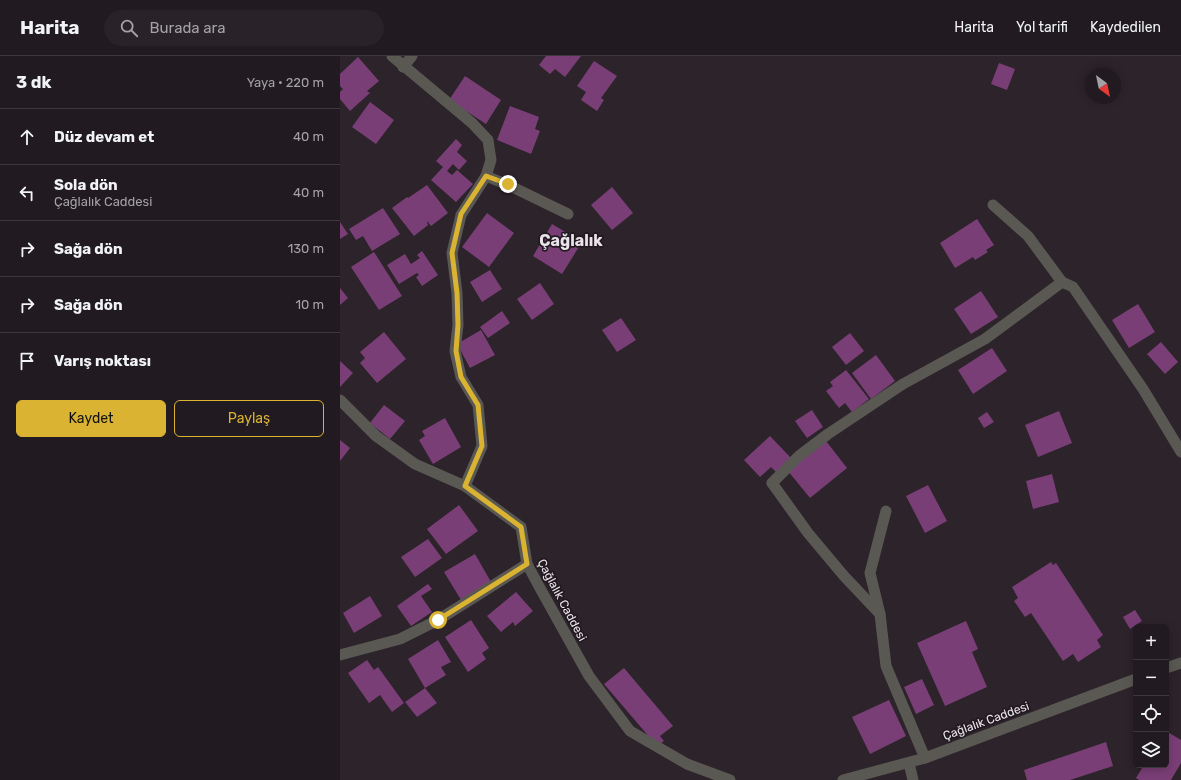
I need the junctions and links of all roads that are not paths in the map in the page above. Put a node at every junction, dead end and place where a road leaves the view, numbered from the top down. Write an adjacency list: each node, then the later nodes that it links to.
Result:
1 (392, 56): 3 (street)
2 (412, 56): 3 (street)
3 (403, 67): 4 (street)
4 (486, 176): 6 (street); 10 (street)
5 (993, 205): 7 (street)
6 (568, 214)
7 (1062, 282): 9 (street); 13 (street)
8 (340, 400): 10 (street, Çağlalık Caddesi)
9 (1181, 452)
10 (465, 486): 12 (street, Çağlalık Caddesi)
11 (886, 511): 13 (street)
12 (527, 564): 14 (street); 20 (street, Çağlalık Caddesi)
13 (880, 614): 18 (street)
14 (340, 655)
15 (1181, 663): 16 (street)
16 (1169, 667)
17 (1133, 681): 18 (street, Çağlalık Caddesi)
18 (925, 758): 19 (street, Çağlalık Caddesi)
19 (909, 763): 21 (street, Çağlalık Caddesi); 22 (street)
20 (724, 779)
21 (843, 780)
22 (913, 780)

